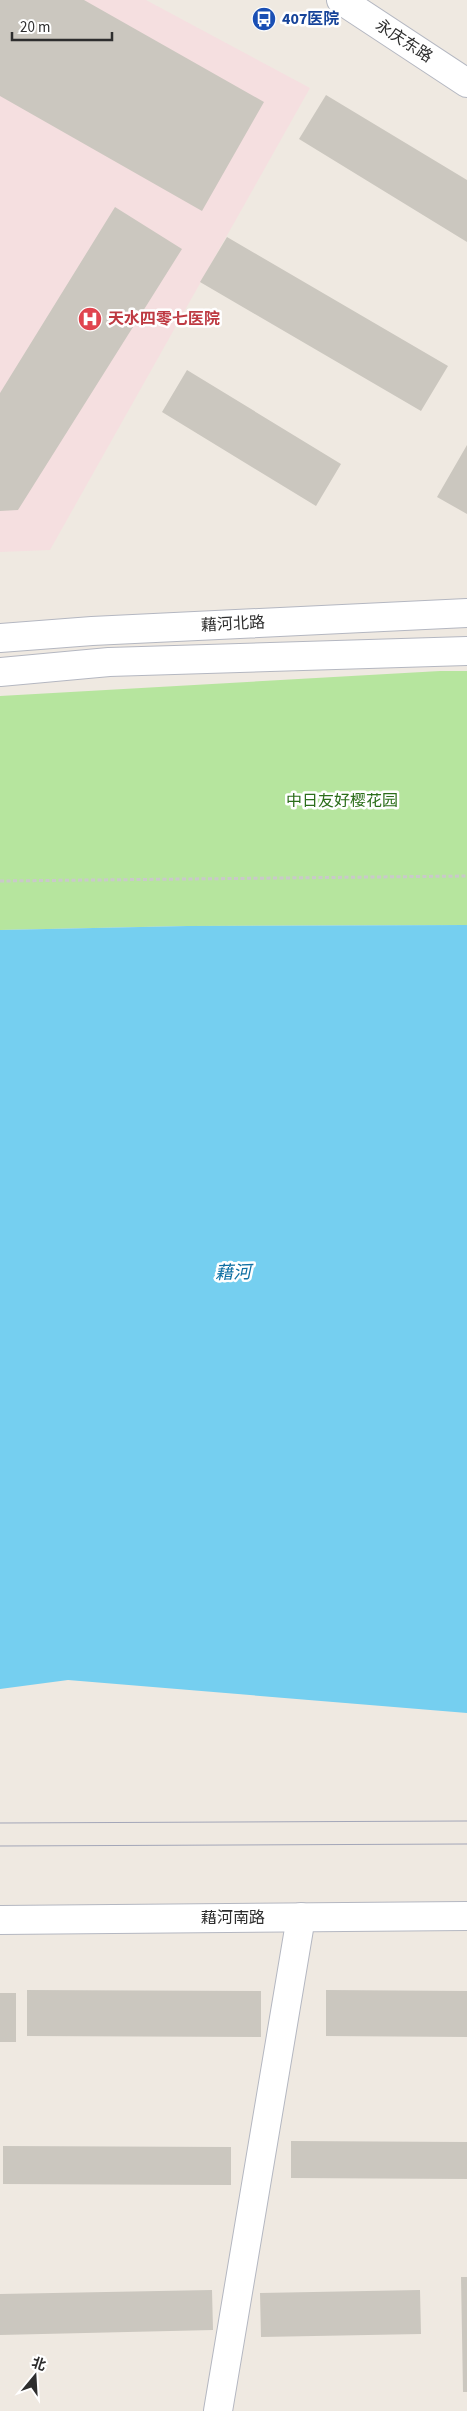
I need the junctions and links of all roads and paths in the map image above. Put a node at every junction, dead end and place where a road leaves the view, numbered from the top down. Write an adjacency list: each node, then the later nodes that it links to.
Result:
1 (342, 0): 2 (main road, 永庆东路)
2 (467, 83)
3 (467, 613): 4 (main road, 藉河北路)
4 (0, 638)
5 (467, 651): 6 (main road, 藉河北路)
6 (0, 672)
7 (467, 876): 8 (path)
8 (0, 881)
9 (467, 1916): 10 (main road, 藉河南路)
10 (301, 1917): 11 (main road, 藉河南路); 12 (main road)
11 (0, 1920)
12 (218, 2411)

